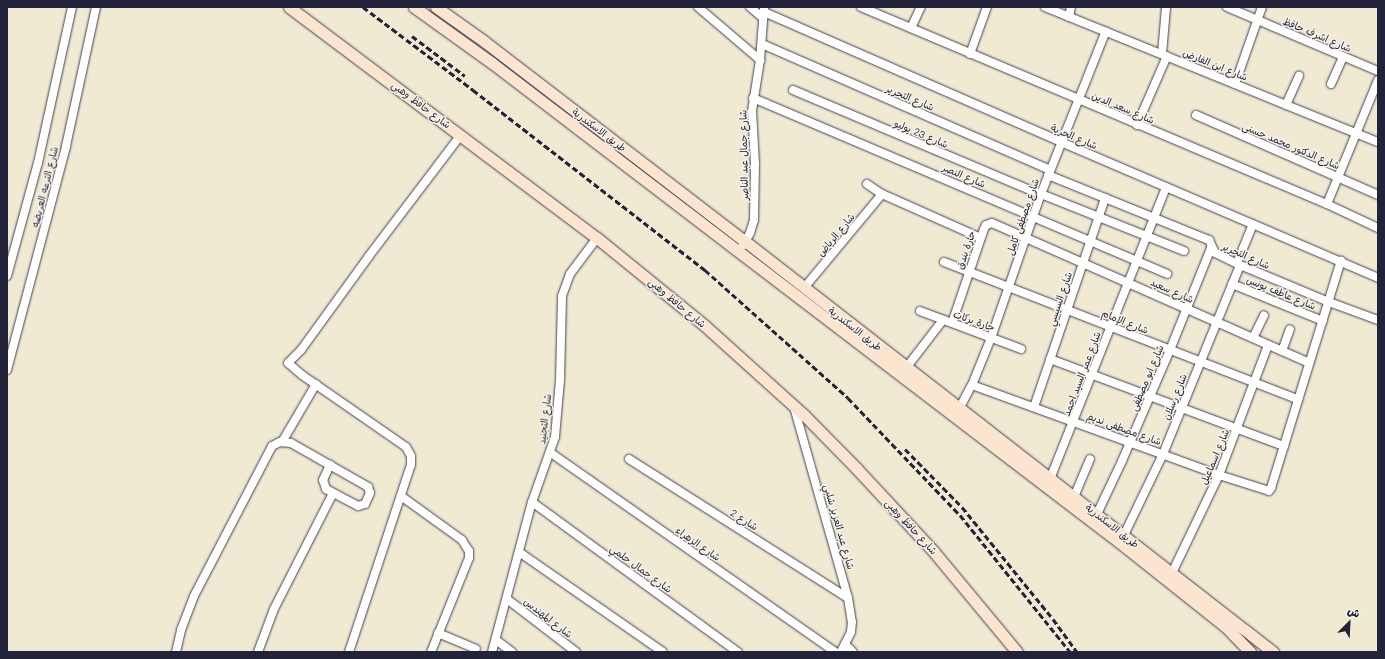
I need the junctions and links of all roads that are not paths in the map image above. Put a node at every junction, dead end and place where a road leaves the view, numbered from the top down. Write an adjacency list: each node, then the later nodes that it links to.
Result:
1 (72, 7): 70 (street, شارع الترعه العريضه)
2 (96, 7): 98 (street, شارع الترعه العريضه)
3 (289, 7): 38 (main road, شارع حافظ وهبى)
4 (436, 7): 60 (main road, طريق الاسكندرية)
5 (698, 7): 25 (street)
6 (750, 7): 16 (street, شارع الحرية)
7 (861, 7): 19 (street, شارع سعد الدين)
8 (921, 7): 19 (street)
9 (987, 7): 22 (street)
10 (1045, 7): 17 (street, شارع ابن الفارض)
11 (1071, 7): 17 (street)
12 (1166, 7): 23 (street)
13 (1227, 7): 18 (street, شارع اشرف حافظ)
14 (1262, 7): 18 (street)
15 (419, 9): 60 (main road, طريق الاسكندرية)
16 (764, 12): 21 (street, شارع جمال عبد الناصر); 39 (street, شارع الحرية)
17 (1069, 17): 20 (street, شارع ابن الفارض)
18 (1257, 21): 24 (street, شارع اشرف حافظ); 29 (street)
19 (911, 28): 22 (street, شارع سعد الدين)
20 (1106, 31): 23 (street, شارع ابن الفارض); 33 (street, شارع مصطفى كامل)
21 (762, 44): 25 (street, شارع جمال عبد الناصر); 41 (street, شارع التحرير)
22 (970, 54): 33 (street, شارع سعد الدين)
23 (1165, 55): 29 (street, شارع ابن الفارض); 36 (street)
24 (1343, 57): 26 (street, شارع اشرف حافظ); 30 (street)
25 (760, 60): 32 (street, شارع جمال عبد الناصر)
26 (1378, 72)
27 (1299, 76): 34 (street)
28 (1378, 80): 37 (street)
29 (1235, 84): 34 (street, شارع ابن الفارض)
30 (1331, 84)
31 (793, 90): 46 (street, شارع 23 يوليو)
32 (754, 98): 50 (street, شارع النصر); 60 (street, شارع جمال عبد الناصر)
33 (1078, 100): 36 (street, شارع سعد الدين); 39 (street, شارع مصطفى كامل)
34 (1286, 105): 37 (street, شارع ابن الفارض)
35 (1196, 115): 42 (street, شارع الدكتور محمد حسنى)
36 (1137, 124): 49 (street, شارع سعد الدين)
37 (1356, 133): 40 (street, شارع ابن الفارض); 42 (street)
38 (460, 136): 56 (main road, شارع حافظ وهبى); 101 (street)
39 (1061, 142): 41 (street, شارع مصطفى كامل); 44 (street, شارع الحرية)
40 (1378, 142)
41 (1049, 172): 46 (street, شارع مصطفى كامل); 48 (street, شارع التحرير)
42 (1338, 177): 47 (street, شارع الدكتور محمد حسنى); 49 (street)
43 (868, 184): 45 (street)
44 (1166, 187): 52 (street, شارع عمر السيد احمد); 53 (street, شارع الحرية)
45 (882, 194): 57 (street); 75 (street, شارع الرياض)
46 (1041, 195): 50 (street, شارع مصطفى كامل); 51 (street, شارع 23 يوليو)
47 (1378, 195)
48 (1105, 198): 51 (street, شارع السيسي); 52 (street, شارع التحرير)
49 (1327, 204): 54 (street, شارع سعد الدين)
50 (1033, 217): 58 (street, شارع مصطفى كامل); 59 (street, شارع النصر)
51 (1098, 217): 55 (street, شارع 23 يوليو); 59 (street, شارع السيسي)
52 (1154, 217): 55 (street, شارع عمر السيد احمد); 61 (street, شارع التحرير)
53 (1253, 224): 64 (street, شارع الحرية); 67 (street, شارع رسلان)
54 (1378, 228)
55 (1146, 236): 62 (street, شارع 23 يوليو); 63 (street, شارع عمر السيد احمد)
56 (597, 238): 105 (main road, شارع حافظ وهبى); 114 (street, شارع التجنيد)
57 (981, 238): 58 (street, حارة بندق); 68 (street, حارة بندق)
58 (1026, 238): 66 (street, شارع سعيد); 74 (street, شارع مصطفى كامل)
59 (1090, 241): 63 (street, شارع النصر); 66 (street, شارع السيسي)
60 (742, 246): 75 (main road, طريق الاسكندرية); 147 (main road, طريق الاسكندرية)
61 (1211, 248): 67 (street, شارع التحرير); 77 (street, شارع ابو مصطفى)
62 (1184, 251)
63 (1137, 261): 69 (street, شارع النصر); 72 (street, شارع عمر السيد احمد)
64 (1341, 261): 71 (street, شارع الحرية); 76 (street)
65 (944, 262): 68 (street, شارع الإمام)
66 (1083, 263): 72 (street, شارع سعيد); 78 (street, شارع السيسي)
67 (1238, 264): 73 (street, شارع رسلان); 76 (street, شارع التحرير)
68 (970, 272): 74 (street, شارع الإمام); 85 (street, حارة بندق)
69 (1167, 274)
70 (7, 276)
71 (1378, 278)
72 (1128, 283): 77 (street, شارع سعيد); 86 (street, شارع عمر السيد احمد)
73 (1232, 284): 83 (street, شارع عاطف يونس); 84 (street, شارع رسلان)
74 (1009, 287): 78 (street, شارع الإمام); 88 (street, شارع مصطفى كامل)
75 (804, 288): 97 (main road, طريق الاسكندرية)
76 (1328, 302): 82 (street, شارع التحرير); 83 (street)
77 (1186, 308): 84 (street, شارع سعيد); 92 (street, شارع ابو مصطفى)
78 (1067, 309): 86 (street, شارع الإمام); 94 (street, شارع السيسي)
79 (920, 312): 81 (street, حارة بركات)
80 (1264, 315): 89 (street)
81 (943, 320): 85 (street, حارة بركات); 97 (street)
82 (1378, 320)
83 (1323, 321): 96 (street)
84 (1217, 322): 89 (street, شارع سعيد); 95 (street, شارع رسلان)
85 (952, 323): 88 (street, حارة بركات)
86 (1111, 327): 92 (street, شارع الإمام); 99 (street, شارع عمر السيد احمد)
87 (1290, 330): 93 (street)
88 (992, 338): 91 (street, حارة بركات); 102 (street, شارع مصطفى كامل)
89 (1253, 338): 90 (street, شارع سعيد)
90 (1268, 345): 93 (street, شارع سعيد); 100 (street, شارع اسماعيل)
91 (1021, 349)
92 (1170, 350): 95 (street, شارع الإمام); 103 (street, شارع ابو مصطفى)
93 (1282, 351): 96 (street, شارع سعيد)
94 (1050, 359): 99 (street); 106 (street, شارع السيسي)
95 (1200, 362): 100 (street, شارع الإمام); 107 (street, شارع رسلان)
96 (1310, 363): 104 (street)
97 (906, 368): 108 (main road, طريق الاسكندرية)
98 (7, 370)
99 (1092, 375): 103 (street); 109 (street, شارع عمر السيد احمد)
100 (1254, 383): 104 (street, شارع الإمام); 110 (street, شارع اسماعيل)
101 (316, 384): 111 (street); 122 (street)
102 (972, 385): 106 (street, شارع مصطفى نديم); 108 (street, شارع مصطفى كامل)
103 (1150, 396): 107 (street); 112 (street, شارع ابو مصطفى)
104 (1298, 399): 113 (street)
105 (794, 407): 129 (street, شارع عبد العزيز شلبي); 146 (main road, شارع حافظ وهبى)
106 (1034, 407): 109 (street, شارع مصطفى نديم)
107 (1182, 408): 110 (street); 115 (street, شارع رسلان)
108 (959, 409): 120 (main road, طريق الاسكندرية)
109 (1074, 422): 112 (street, شارع مصطفى نديم); 120 (street, شارع عمر السيد احمد)
110 (1238, 430): 113 (street); 119 (street, شارع اسماعيل)
111 (282, 442): 118 (street); 135 (street)
112 (1130, 442): 115 (street, شارع مصطفى نديم); 125 (street, شارع ابو مصطفى)
113 (1284, 446): 119 (street, شارع مصطفى نديم)
114 (551, 453): 124 (street, شارع التجنيد); 144 (street, شارع الزهراء)
115 (1163, 454): 119 (street, شارع مصطفى نديم); 126 (street, شارع رسلان)
116 (629, 459): 129 (street, شارع 2)
117 (1090, 459): 123 (street)
118 (330, 466): 121 (street); 121 (street)
119 (1219, 475): 128 (street, شارع اسماعيل)
120 (1050, 478): 123 (main road, طريق الاسكندرية)
121 (333, 493): 136 (street)
122 (401, 496): 131 (street); 137 (street)
123 (1074, 497): 125 (main road, طريق الاسكندرية)
124 (532, 502): 127 (street, شارع التجنيد); 143 (street, شارع جمال حلمي)
125 (1097, 514): 126 (main road, طريق الاسكندرية)
126 (1124, 535): 128 (main road, طريق الاسكندرية)
127 (519, 552): 130 (street, شارع التجنيد); 142 (street)
128 (1172, 573): 148 (main road, طريق الاسكندرية)
129 (848, 598): 133 (street, شارع عبد العزيز شلبي)
130 (507, 599): 132 (street, شارع التجنيد); 141 (street, شارع المهندس)
131 (438, 633): 134 (street); 138 (street)
132 (496, 640): 139 (street, شارع التجنيد); 140 (street)
133 (843, 648): 145 (street)
134 (476, 649)
135 (176, 652)
136 (258, 652)
137 (348, 652)
138 (431, 652)
139 (492, 652)
140 (512, 652)
141 (576, 652)
142 (663, 652)
143 (738, 652)
144 (835, 652)
145 (853, 652)
146 (1017, 652)
147 (1250, 652)
148 (1273, 652)

